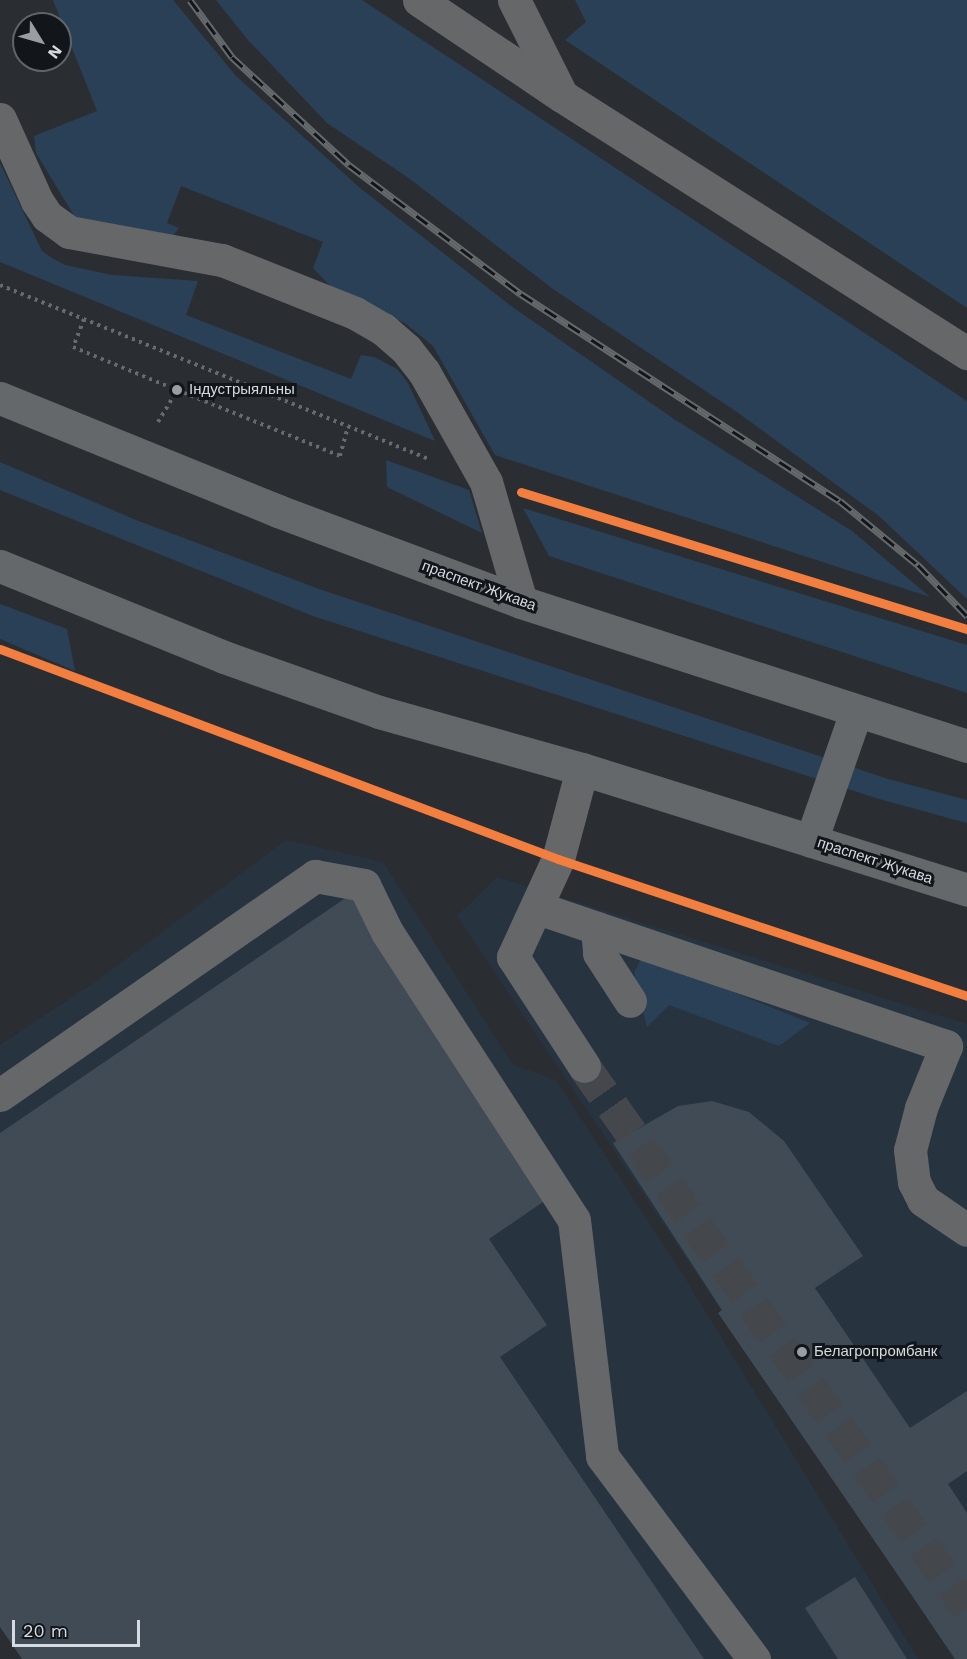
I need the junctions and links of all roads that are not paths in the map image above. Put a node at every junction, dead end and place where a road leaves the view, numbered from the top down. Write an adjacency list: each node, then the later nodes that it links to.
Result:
1 (419, 0): 3 (lane)
2 (514, 0): 3 (lane)
3 (562, 96): 5 (lane)
4 (0, 119): 8 (lane)
5 (967, 353)
6 (0, 398): 8 (main road, праспект Жукава)
7 (0, 566): 11 (main road, праспект Жукава)
8 (521, 602): 9 (main road, праспект Жукава)
9 (856, 712): 10 (main road, праспект Жукава); 12 (main road)
10 (967, 746)
11 (582, 770): 12 (main road, праспект Жукава); 14 (lane)
12 (811, 841): 13 (main road, праспект Жукава)
13 (967, 891)
14 (538, 908): 15 (lane); 18 (lane)
15 (597, 928): 16 (lane); 17 (lane)
16 (630, 1001)
17 (957, 1050): 20 (lane)
18 (584, 1066)
19 (0, 1095): 21 (lane)
20 (967, 1230)
21 (754, 1659)

